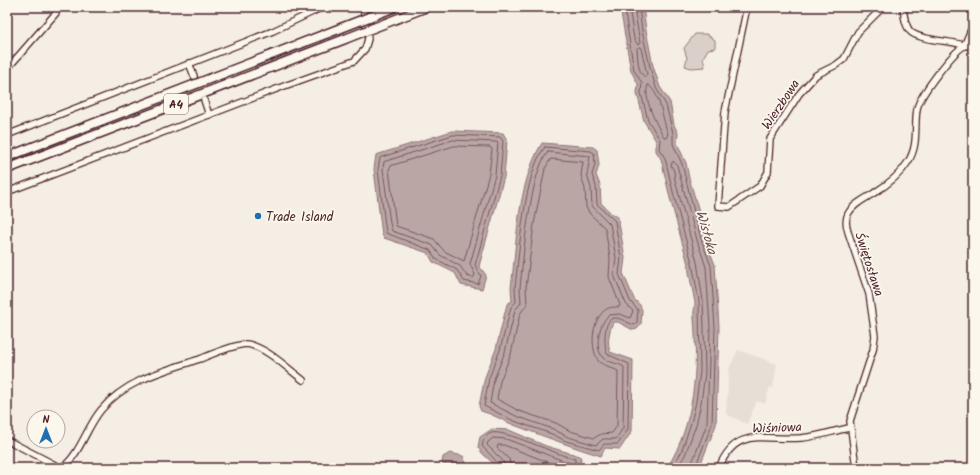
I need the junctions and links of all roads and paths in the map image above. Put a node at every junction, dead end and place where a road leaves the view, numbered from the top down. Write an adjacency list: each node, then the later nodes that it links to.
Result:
1 (56, 7): 13 (street)
2 (323, 7): 12 (street)
3 (363, 7): 16 (street)
4 (395, 7): 18 (highway, A4, bridge)
5 (427, 7): 19 (highway, A4, bridge)
6 (747, 7): 7 (street, Wierzbowa)
7 (883, 7)
8 (903, 7): 10 (street)
9 (973, 26): 10 (street)
10 (964, 46): 11 (street); 22 (street, Świętosława)
11 (973, 48)
12 (189, 63): 14 (street); 17 (street)
13 (7, 69)
14 (194, 76)
15 (204, 100): 16 (street)
16 (209, 115): 20 (street)
17 (7, 135)
18 (7, 157)
19 (7, 169)
20 (7, 192)
21 (303, 380): 24 (street)
22 (850, 428): 25 (street, Wiśniowa); 26 (street, Świętosława)
23 (7, 440): 24 (street)
24 (61, 468)
25 (719, 468)
26 (856, 468)

